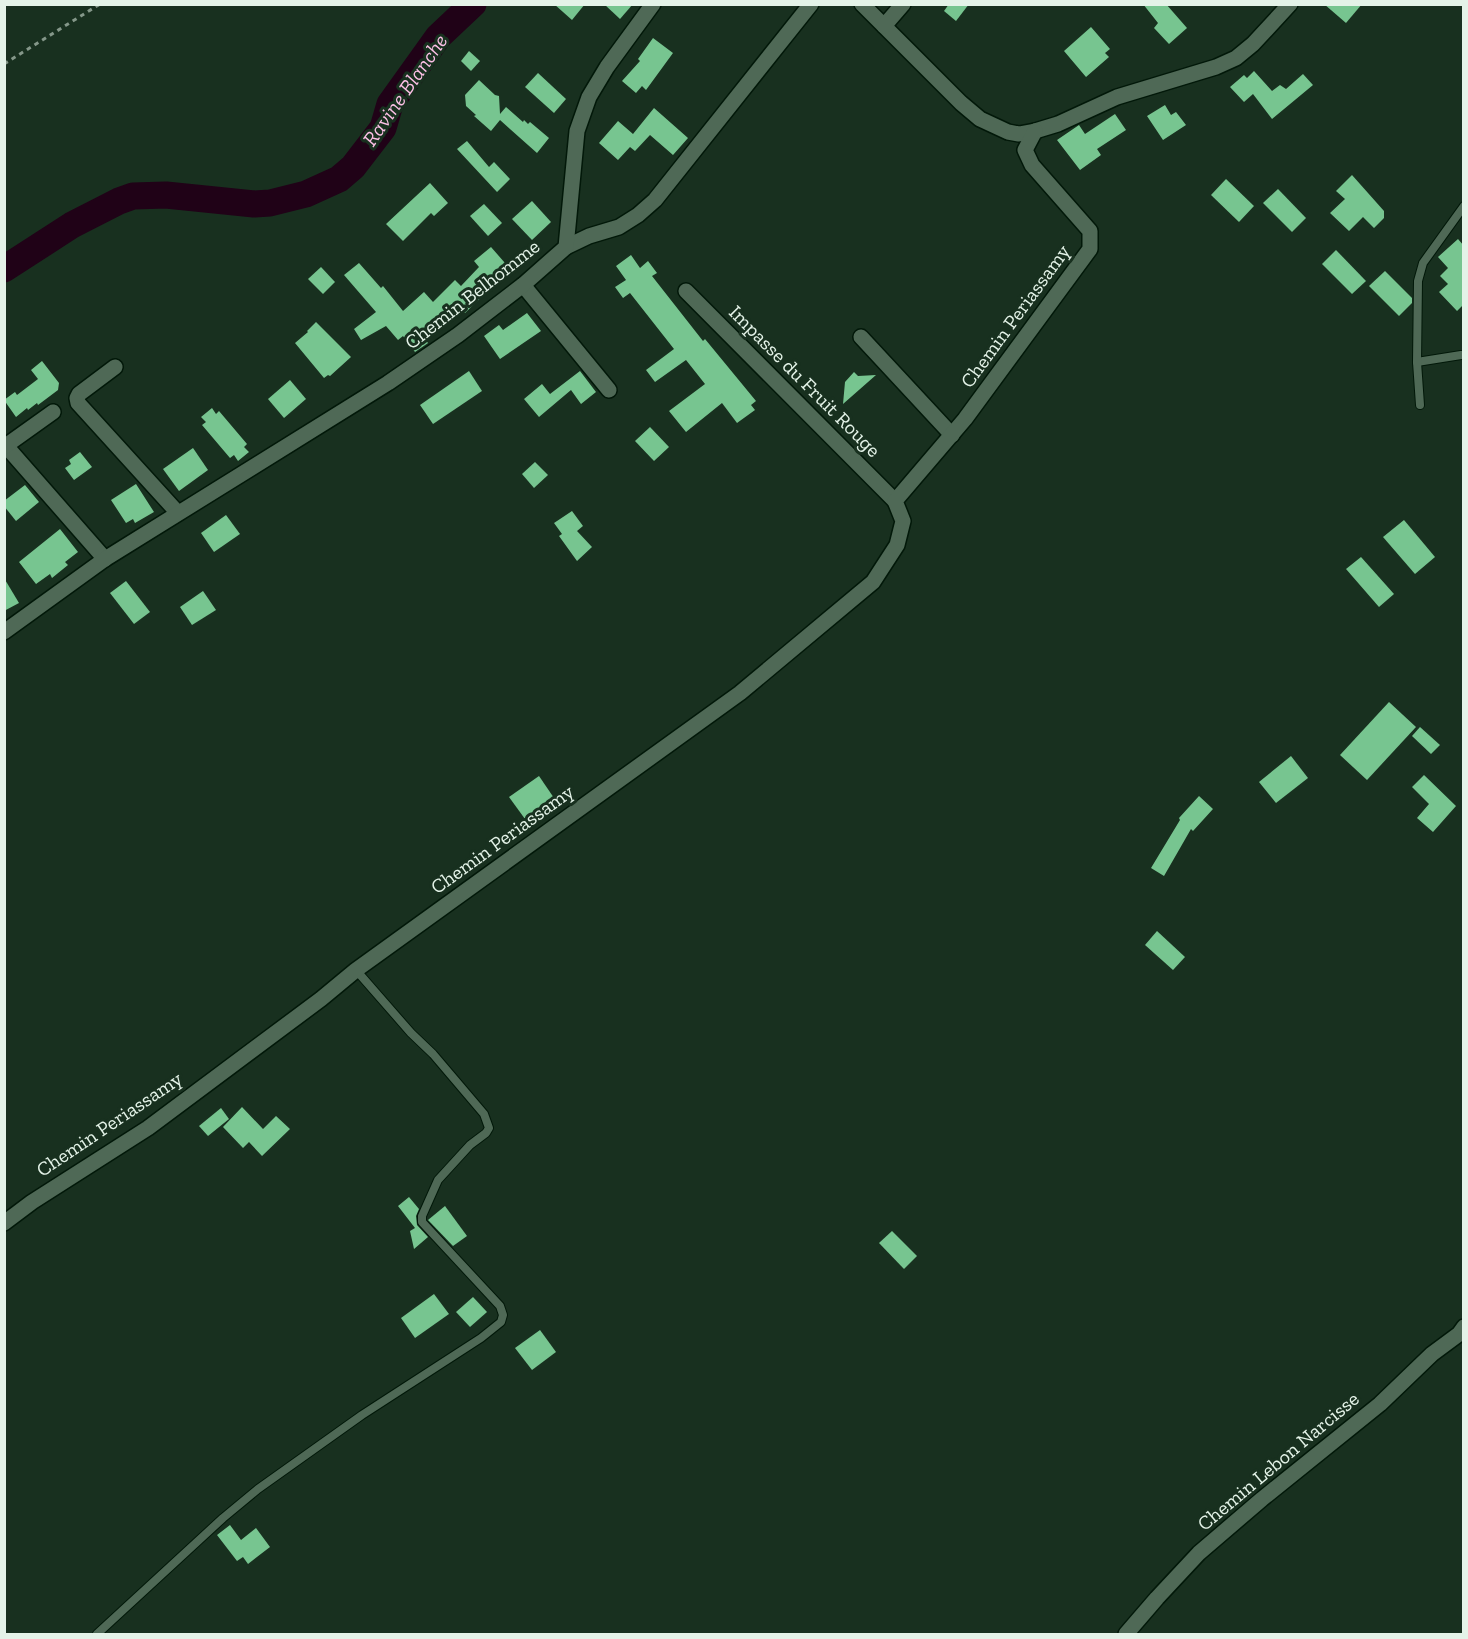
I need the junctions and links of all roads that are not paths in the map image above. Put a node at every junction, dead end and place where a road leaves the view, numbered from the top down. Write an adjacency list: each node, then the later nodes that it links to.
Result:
1 (653, 4): 9 (street, Chemin Belhomme)
2 (811, 4): 9 (street)
3 (862, 4): 6 (street)
4 (903, 4): 6 (street)
5 (1290, 4): 7 (street)
6 (884, 26): 7 (street)
7 (1035, 131): 19 (street, Chemin Periassamy)
8 (1464, 206): 14 (lane)
9 (566, 247): 10 (street, Chemin Belhomme)
10 (523, 285): 16 (street); 22 (street, Chemin Belhomme)
11 (686, 291): 21 (street, Impasse du Fruit Rouge)
12 (861, 337): 19 (street)
13 (1461, 355): 14 (lane)
14 (1417, 362): 17 (lane)
15 (115, 368): 22 (street)
16 (609, 390)
17 (1420, 405)
18 (53, 412): 20 (street)
19 (952, 435): 21 (street, Chemin Periassamy)
20 (5, 446): 23 (street)
21 (896, 501): 25 (street, Chemin Periassamy)
22 (178, 513): 23 (street, Chemin Belhomme)
23 (105, 559): 24 (street, Chemin Belhomme)
24 (4, 632)
25 (356, 970): 26 (street, Chemin Periassamy); 28 (lane)
26 (4, 1223)
27 (1462, 1333): 29 (street, Chemin Lebon Narcisse)
28 (97, 1635)
29 (1126, 1635)

